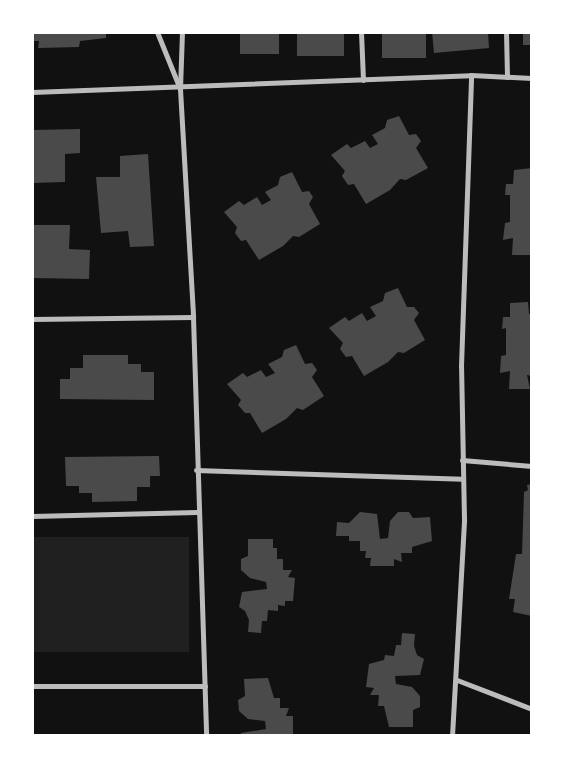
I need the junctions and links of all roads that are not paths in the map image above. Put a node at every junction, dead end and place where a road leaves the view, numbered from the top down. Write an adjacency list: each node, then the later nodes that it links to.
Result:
1 (157, 32): 9 (street)
2 (182, 32): 9 (street)
3 (361, 32): 8 (street)
4 (506, 32): 6 (street)
5 (471, 75): 6 (street); 8 (street); 13 (street)
6 (507, 78): 7 (street)
7 (532, 78)
8 (363, 80): 9 (street)
9 (180, 89): 10 (street); 11 (street)
10 (32, 92)
11 (193, 317): 12 (street); 15 (street)
12 (32, 319)
13 (462, 460): 14 (street); 16 (street)
14 (532, 466)
15 (196, 470): 16 (street); 17 (street)
16 (462, 479): 19 (street)
17 (197, 512): 18 (street); 21 (street)
18 (32, 516)
19 (456, 680): 22 (street); 24 (street)
20 (32, 686): 21 (street)
21 (205, 686): 23 (street)
22 (532, 709)
23 (206, 736)
24 (452, 736)

